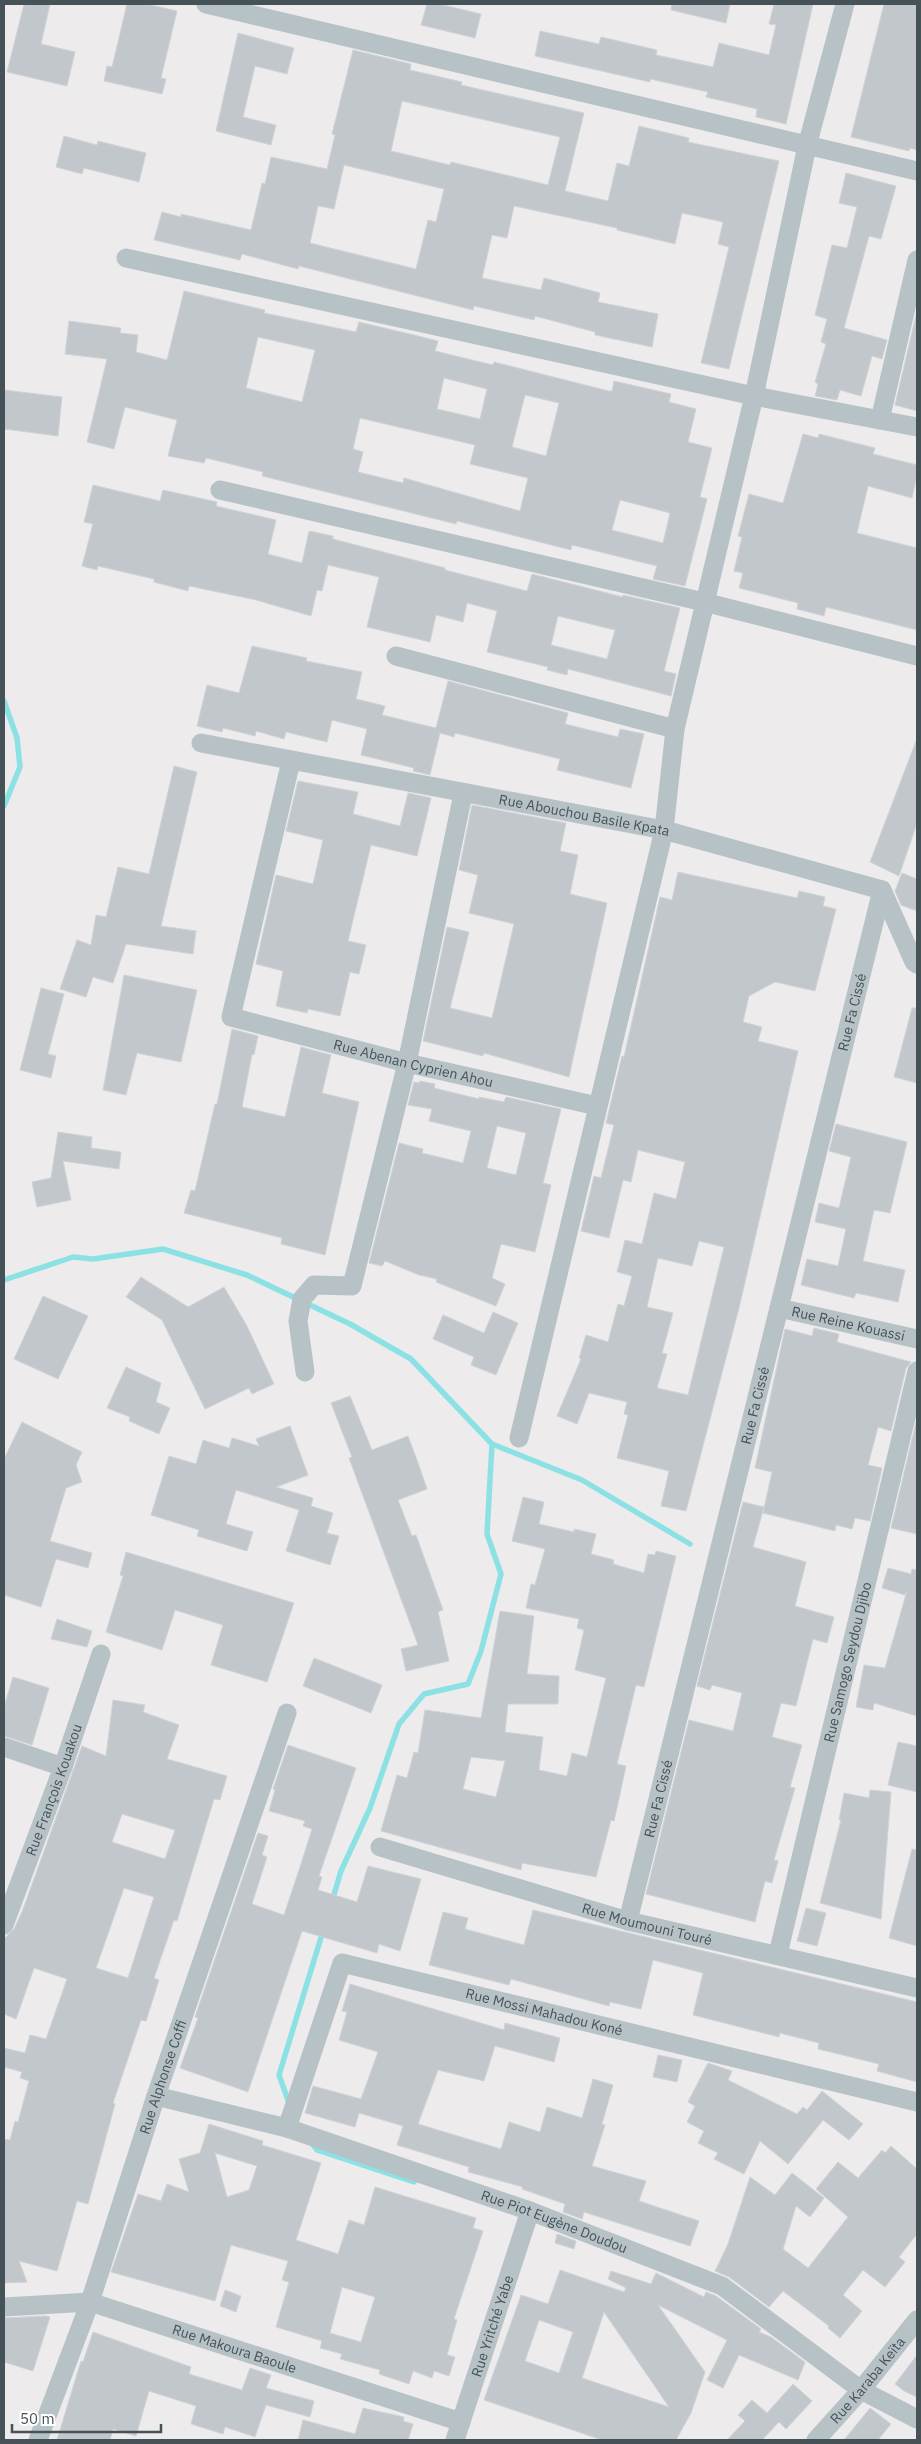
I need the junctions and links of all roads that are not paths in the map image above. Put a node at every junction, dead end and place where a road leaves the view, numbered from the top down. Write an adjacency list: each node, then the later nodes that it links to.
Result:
1 (206, 4): 3 (street)
2 (846, 4): 3 (street)
3 (807, 146): 4 (street); 7 (street)
4 (917, 171)
5 (126, 258): 7 (street)
6 (917, 260): 8 (street)
7 (754, 396): 8 (street); 11 (street)
8 (880, 420): 9 (street)
9 (917, 427)
10 (220, 490): 11 (street)
11 (704, 602): 13 (street); 14 (street)
12 (396, 656): 14 (street)
13 (917, 656)
14 (675, 729): 18 (street)
15 (201, 743): 16 (street, Rue Abouchou Basile Kpata)
16 (290, 761): 17 (street, Rue Abouchou Basile Kpata); 21 (street, Rue Abenan Cyprien Ahou)
17 (463, 794): 18 (street, Rue Abouchou Basile Kpata); 21 (street)
18 (664, 830): 19 (street, Rue Abouchou Basile Kpata); 22 (street)
19 (882, 890): 20 (street); 23 (street, Rue Fa Cissé)
20 (917, 964)
21 (407, 1063): 22 (street, Rue Abenan Cyprien Ahou); 26 (street)
22 (597, 1106): 27 (street)
23 (779, 1308): 24 (street, Rue Reine Kouassi); 33 (street, Rue Fa Cissé)
24 (917, 1339)
25 (917, 1371): 35 (street, Rue Samogo Seydou Djibo)
26 (306, 1372)
27 (519, 1438)
28 (101, 1654): 31 (street, Rue François Kouakou)
29 (287, 1713): 37 (street, Rue Alphonse Coffi)
30 (4, 1746): 31 (street)
31 (63, 1767): 34 (street, Rue François Kouakou)
32 (380, 1847): 33 (street, Rue Moumouni Touré)
33 (628, 1921): 35 (street, Rue Moumouni Touré)
34 (4, 1925)
35 (778, 1954): 36 (street, Rue Moumouni Touré)
36 (917, 1988)
37 (156, 2096): 39 (street, Rue Piot Eugène Doudou); 41 (street, Rue Alphonse Coffi)
38 (917, 2102): 39 (street, Rue Mossi Mahadou Koné)
39 (287, 2128): 40 (street, Rue Piot Eugène Doudou)
40 (530, 2211): 44 (street, Rue Piot Eugène Doudou); 46 (street, Rue Yritché Yabe)
41 (90, 2302): 42 (street, Rue Makoura Baoule); 46 (street, Rue Makoura Baoule); 47 (street, Rue Alphonse Coffi)
42 (4, 2307)
43 (917, 2320): 44 (street, Rue Karaba Keïta)
44 (861, 2390): 45 (street, Rue Piot Eugène Doudou); 49 (street, Rue Karaba Keïta)
45 (917, 2419)
46 (461, 2422): 48 (street, Rue Yritché Yabe)
47 (38, 2440)
48 (455, 2440)
49 (816, 2440)

